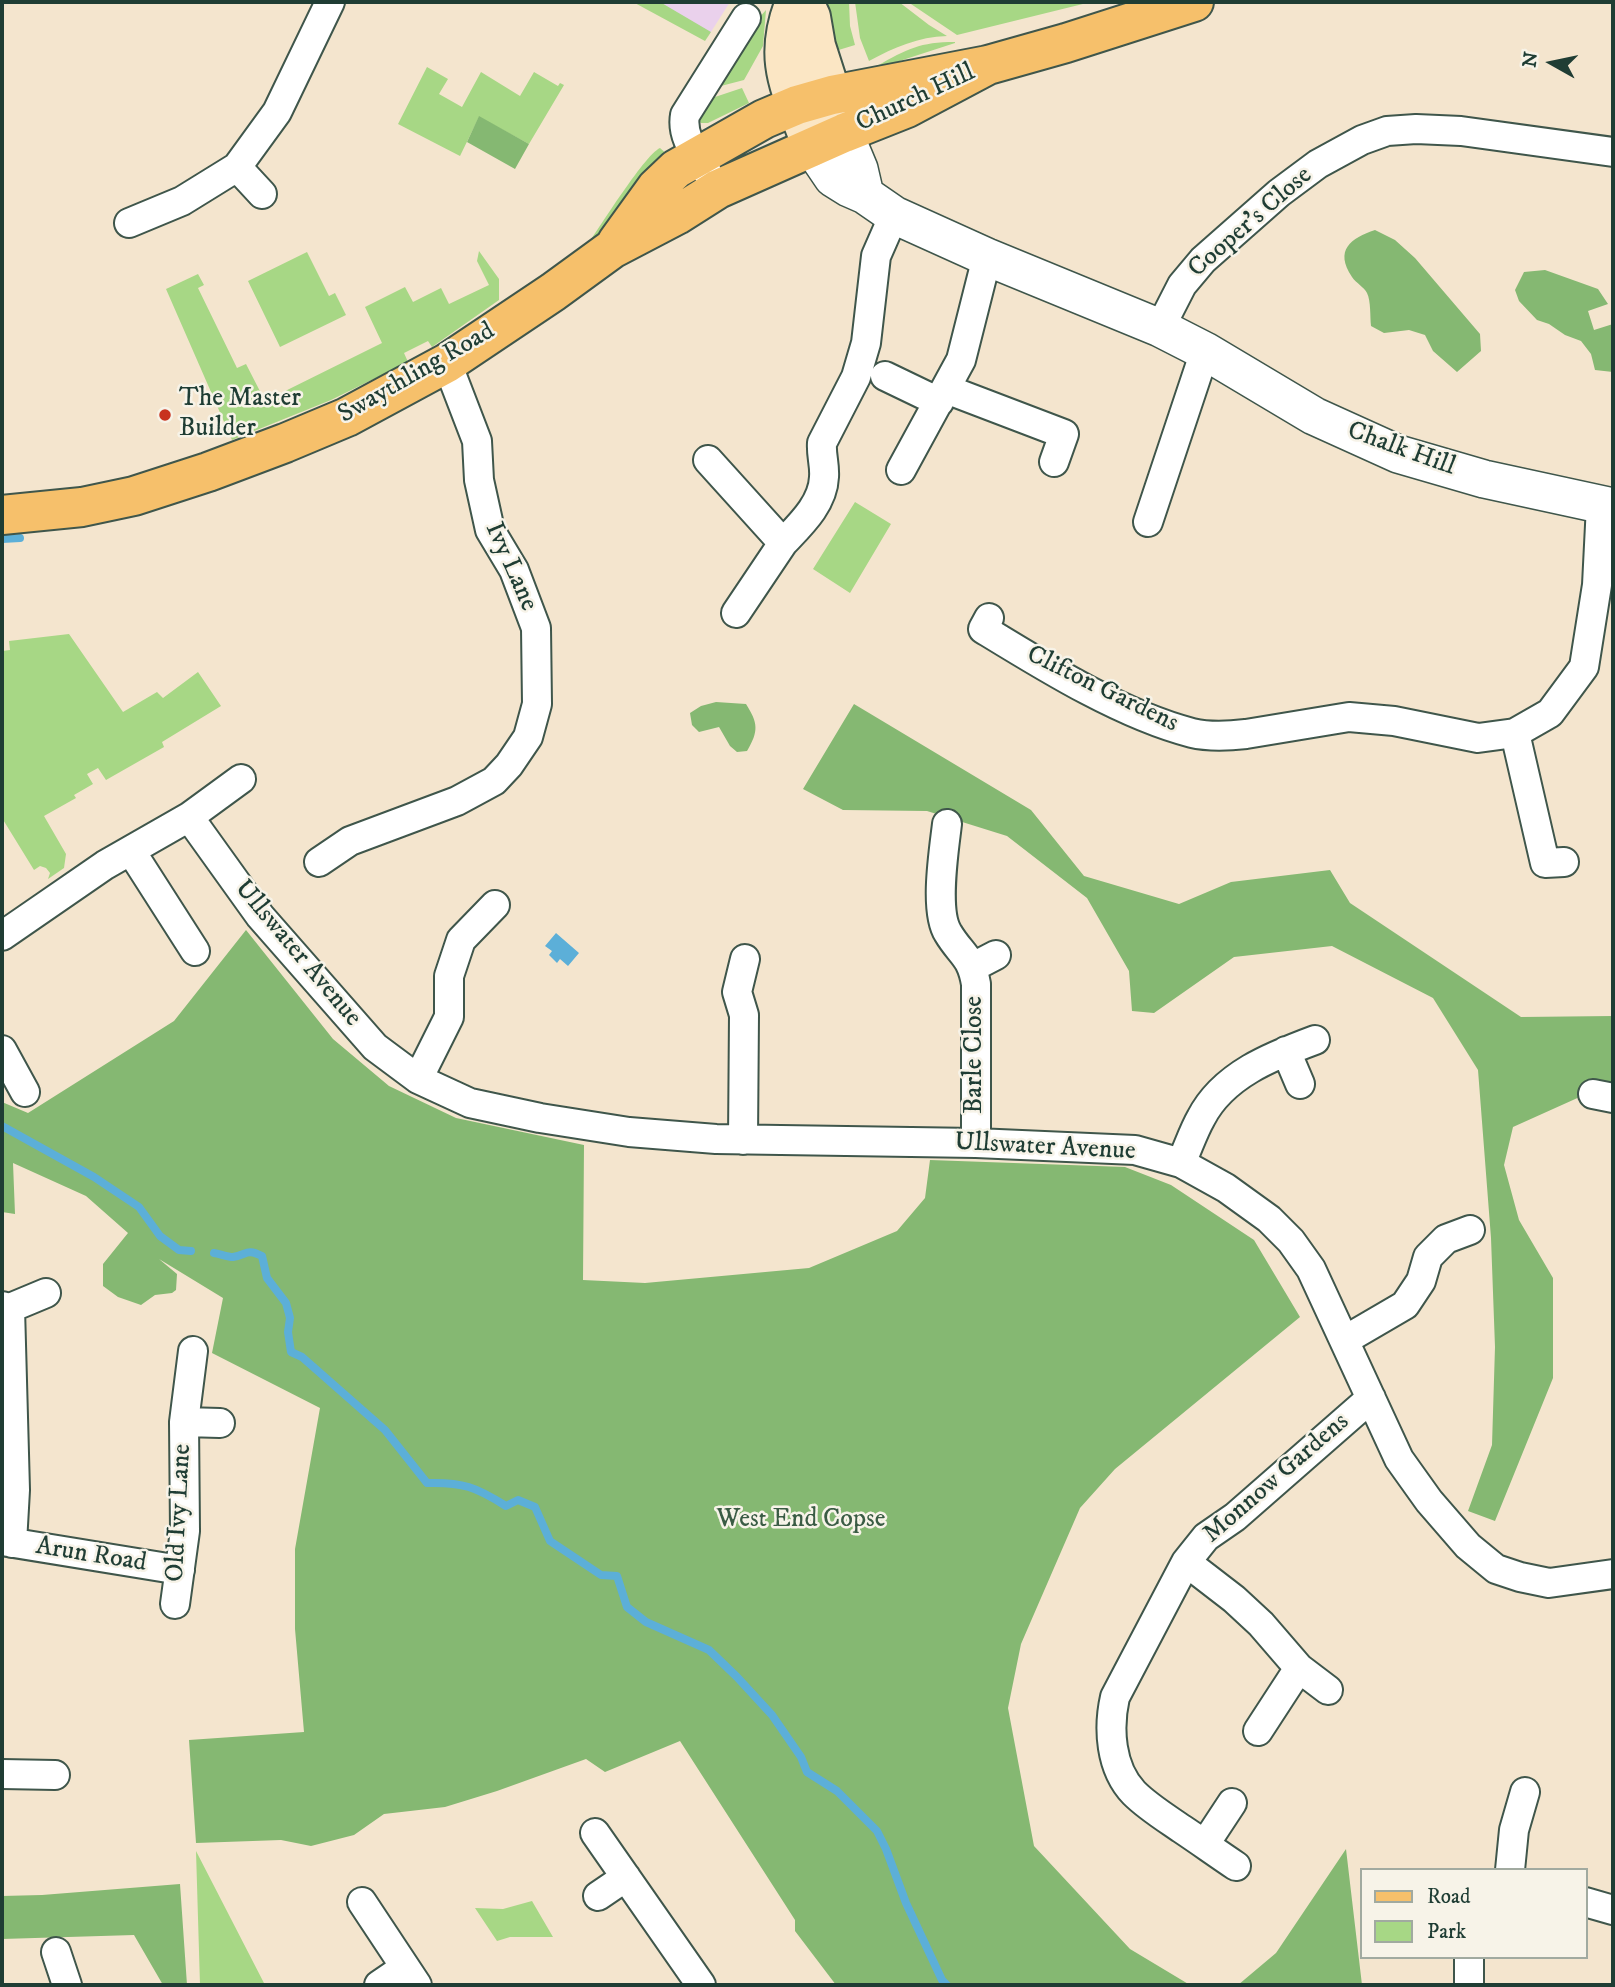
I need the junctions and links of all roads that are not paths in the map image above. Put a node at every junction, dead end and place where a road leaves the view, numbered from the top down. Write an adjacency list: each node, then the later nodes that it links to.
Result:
1 (794, 2): 7 (main road)
2 (804, 2): 7 (main road)
3 (1194, 2): 6 (main road, Church Hill)
4 (322, 4): 11 (street)
5 (746, 18): 10 (street)
6 (988, 65): 7 (main road, Church Hill); 8 (main road, Church Hill)
7 (815, 100): 8 (main road); 10 (main road, Swaythling Road)
8 (828, 140): 12 (main road, Swaythling Road); 14 (street)
9 (1613, 152): 18 (street, Cooper's Close)
10 (697, 155): 12 (street); 16 (main road, Swaythling Road)
11 (237, 167): 13 (street); 15 (street)
12 (718, 190): 16 (main road, Swaythling Road)
13 (262, 194)
14 (879, 205): 17 (street, Chalk Hill); 29 (street)
15 (129, 223)
16 (612, 249): 20 (main road, Swaythling Road)
17 (988, 257): 18 (street, Chalk Hill); 22 (street)
18 (1160, 328): 19 (street, Chalk Hill)
19 (1205, 351): 26 (street, Chalk Hill); 28 (street)
20 (447, 363): 27 (main road, Swaythling Road); 37 (street, Ivy Lane)
21 (885, 376): 22 (street)
22 (943, 396): 24 (street); 25 (street)
23 (708, 460): 29 (street)
24 (1054, 462)
25 (901, 470)
26 (1607, 506): 32 (street, Clifton Gardens)
27 (2, 514)
28 (1148, 522)
29 (783, 543): 30 (street)
30 (736, 613)
31 (983, 629): 32 (street, Clifton Gardens)
32 (1515, 733): 38 (street)
33 (241, 779): 34 (street)
34 (190, 817): 36 (street); 46 (street, Ullswater Avenue)
35 (947, 824): 50 (street, Barle Close)
36 (131, 851): 40 (street); 41 (street)
37 (319, 862)
38 (1546, 865)
39 (495, 905): 46 (street)
40 (2, 936)
41 (195, 951)
42 (745, 959): 49 (street)
43 (1315, 1040): 45 (street)
44 (2, 1050): 48 (street)
45 (1286, 1051): 47 (street); 51 (street)
46 (418, 1079): 49 (street, Ullswater Avenue)
47 (1300, 1084)
48 (25, 1092)
49 (743, 1140): 50 (street, Ullswater Avenue)
50 (976, 1143): 51 (street, Ullswater Avenue)
51 (1181, 1163): 55 (street, Ullswater Avenue)
52 (1470, 1230): 55 (street)
53 (46, 1293): 54 (street)
54 (6, 1307): 60 (street)
55 (1345, 1340): 57 (street, Ullswater Avenue)
56 (192, 1351): 58 (street, Old Ivy Lane)
57 (1371, 1398): 61 (street, Monnow Gardens); 63 (street, Ullswater Avenue)
58 (184, 1422): 59 (street, Old Ivy Lane); 62 (street, Old Ivy Lane)
59 (220, 1423)
60 (7, 1542): 62 (street, Arun Road)
61 (1186, 1562): 65 (street, Monnow Gardens); 73 (street, Monnow Gardens)
62 (180, 1570): 64 (street, Old Ivy Lane)
63 (1613, 1574)
64 (175, 1604)
65 (1299, 1668): 66 (street, Monnow Gardens); 67 (street)
66 (1328, 1690)
67 (1258, 1731)
68 (2, 1774): 69 (street)
69 (55, 1774)
70 (1525, 1792): 75 (street)
71 (1232, 1804): 73 (street)
72 (595, 1833): 76 (street)
73 (1205, 1844): 74 (street, Monnow Gardens)
74 (1236, 1866)
75 (1510, 1868)
76 (626, 1877): 77 (street); 86 (street)
77 (598, 1896)
78 (362, 1902): 83 (street)
79 (1587, 1903): 80 (street)
80 (1613, 1910)
81 (56, 1952): 84 (street)
82 (1469, 1959): 87 (street)
83 (410, 1976): 85 (street)
84 (67, 1985)
85 (379, 1985)
86 (701, 1985)
87 (1469, 1985)

